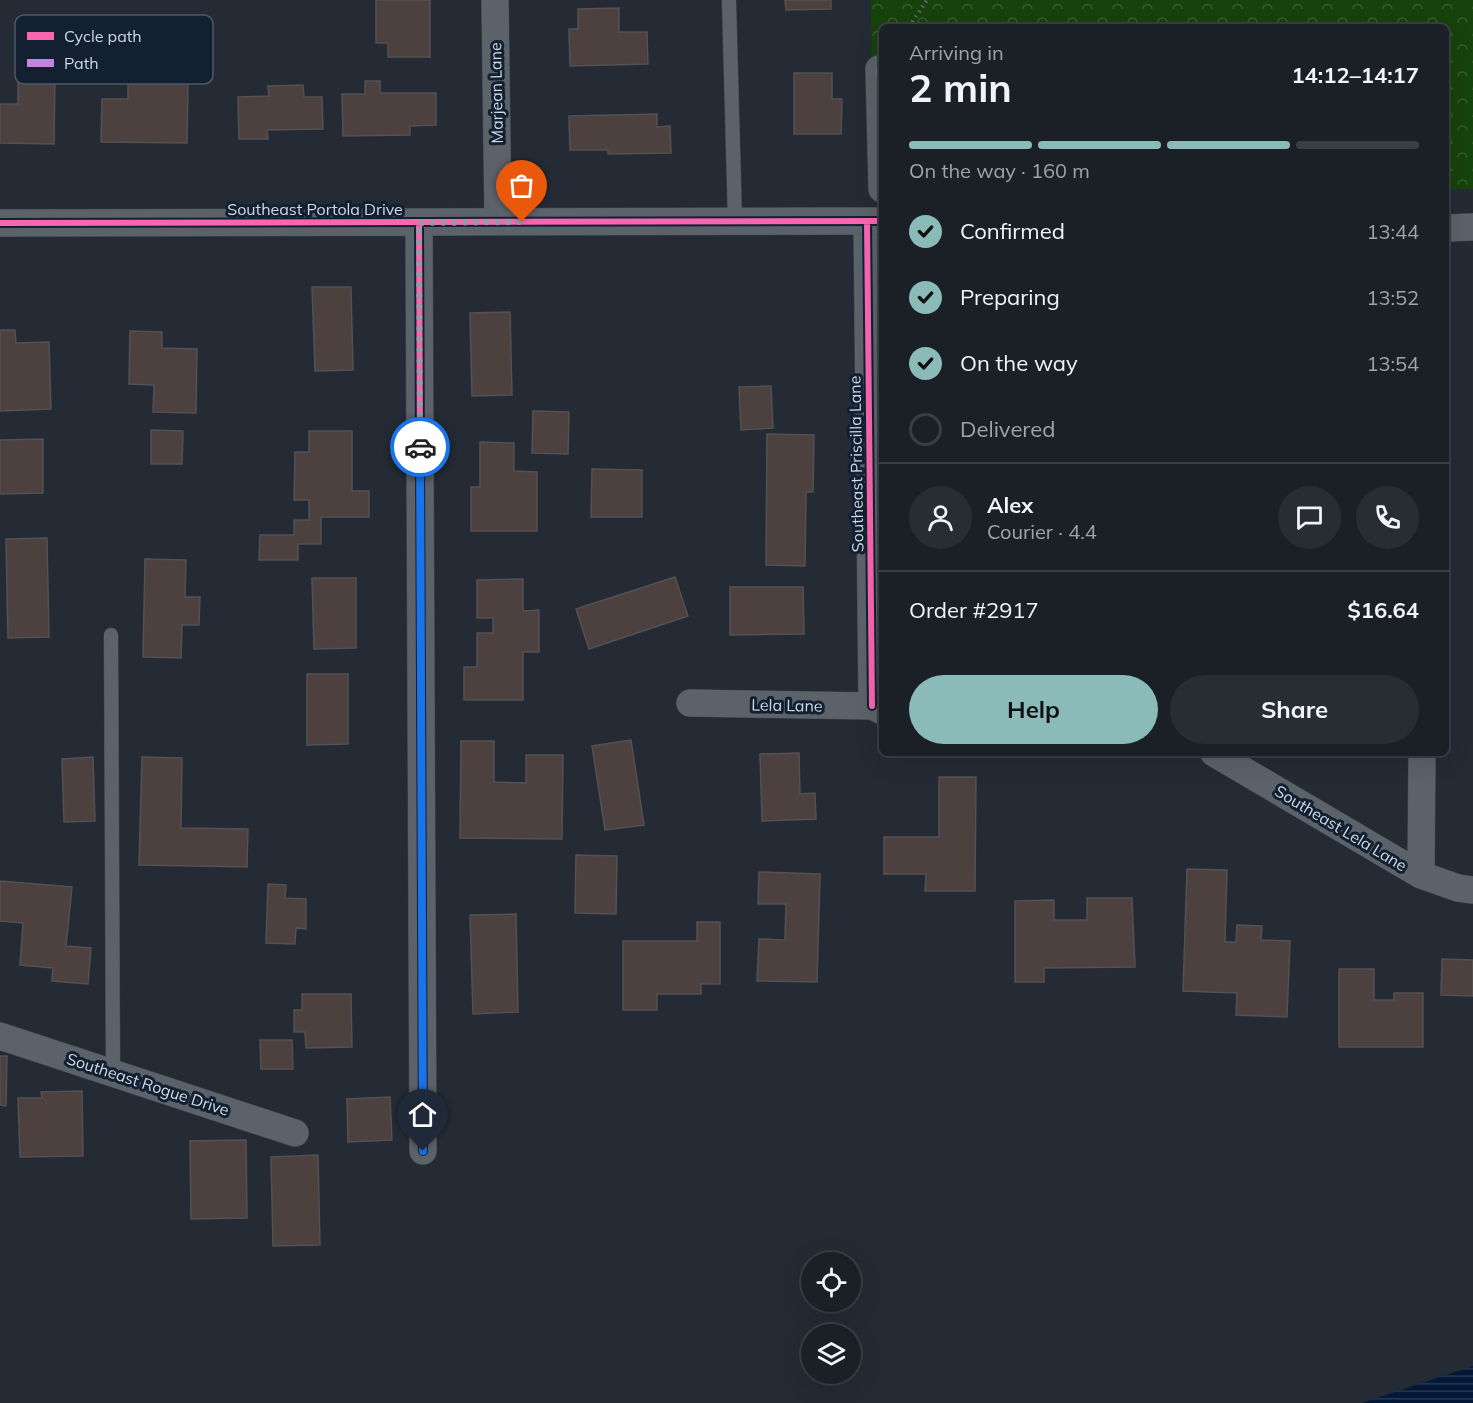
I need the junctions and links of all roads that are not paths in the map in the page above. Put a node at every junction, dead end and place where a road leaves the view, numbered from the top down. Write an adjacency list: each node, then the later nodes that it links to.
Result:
1 (495, 0): 3 (street, Marjean Lane)
2 (729, 2): 4 (lane)
3 (498, 222): 4 (street, Southeast Portola Drive); 7 (street, Southeast Portola Drive)
4 (735, 222): 5 (street, Southeast Portola Drive)
5 (874, 222): 12 (street, Southeast Priscilla Lane)
6 (0, 223): 7 (street, Southeast Portola Drive)
7 (419, 223): 20 (street)
8 (1473, 227): 9 (street)
9 (1449, 228)
10 (111, 635): 18 (lane)
11 (690, 702): 12 (street, Lela Lane)
12 (877, 709)
13 (1219, 756): 15 (street, Southeast Lela Lane)
14 (1422, 756): 15 (street)
15 (1421, 875): 16 (street, Southeast Lela Lane)
16 (1473, 890)
17 (0, 1036): 18 (street, Southeast Rogue Drive)
18 (112, 1071): 19 (street, Southeast Rogue Drive)
19 (295, 1133)
20 (423, 1151)

